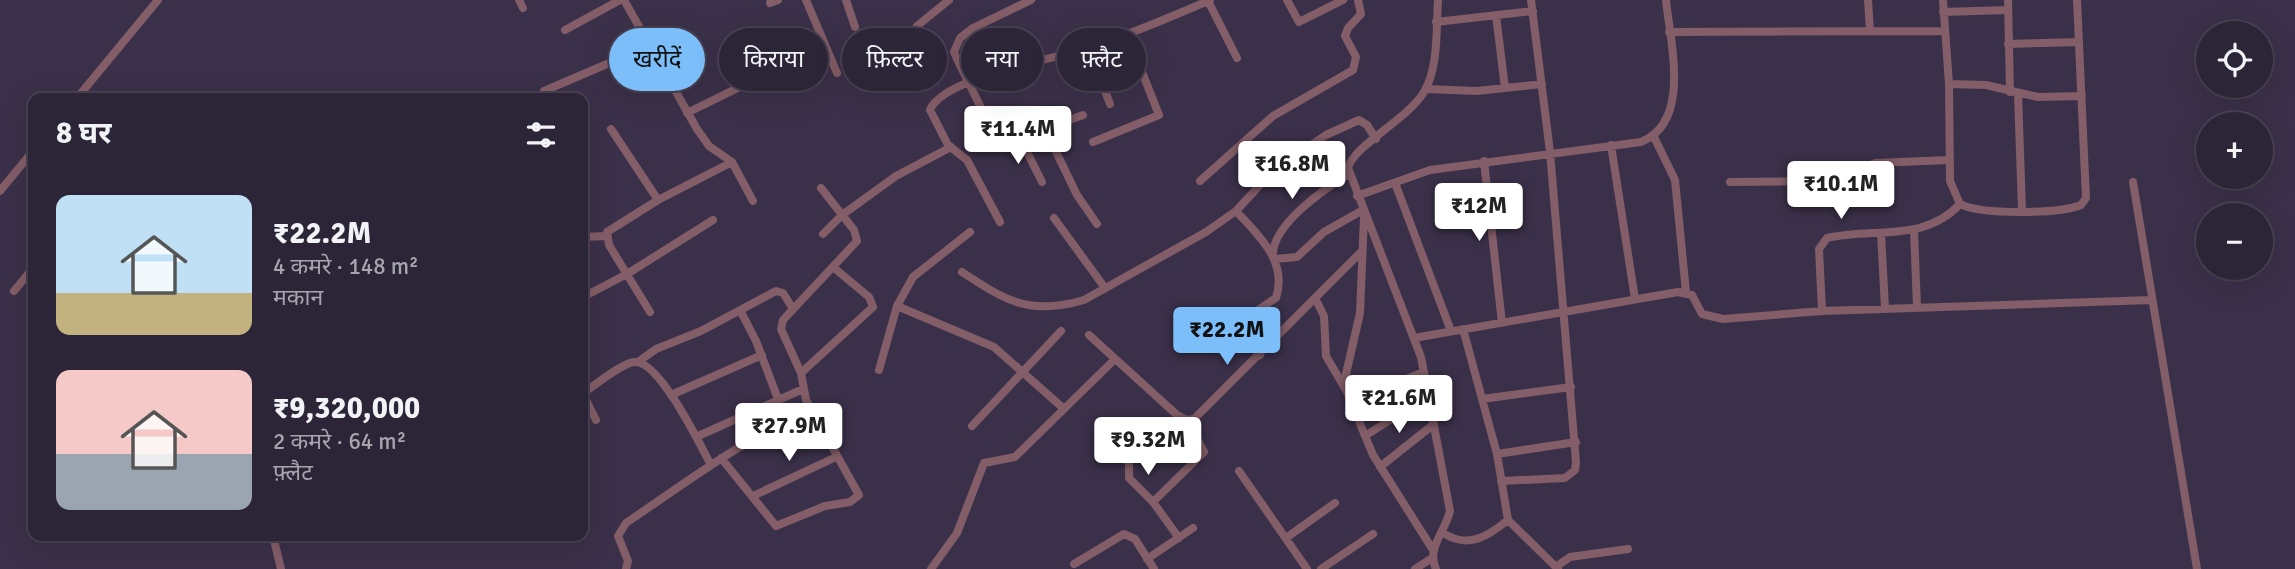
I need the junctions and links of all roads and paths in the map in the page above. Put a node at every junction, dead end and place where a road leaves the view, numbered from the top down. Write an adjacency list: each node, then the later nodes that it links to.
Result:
1 (158, 0): 52 (street)
2 (622, 0): 25 (street); 29 (street)
3 (806, 0): 26 (street)
4 (846, 0): 24 (street)
5 (949, 0): 23 (street)
6 (1031, 0): 27 (street)
7 (1286, 0): 8 (street)
8 (1343, 0)
9 (1358, 0): 72 (street)
10 (1438, 0): 22 (street)
11 (1531, 0): 19 (street)
12 (1667, 0): 32 (street)
13 (1868, 0): 30 (street)
14 (1943, 0): 20 (street)
15 (2008, 0): 18 (street)
16 (2077, 0): 34 (street)
17 (1205, 1): 28 (street); 37 (street)
18 (2008, 10): 20 (street); 35 (street)
19 (1533, 11): 21 (street); 43 (street)
20 (1943, 12): 31 (street)
21 (1496, 15): 22 (street); 45 (street)
22 (1436, 22): 46 (street)
23 (918, 26)
24 (855, 27)
25 (638, 28)
26 (818, 28)
27 (979, 28)
28 (1141, 28)
29 (565, 30)
30 (1870, 31): 31 (street); 32 (street)
31 (1945, 31): 42 (street)
32 (1669, 32): 60 (street)
33 (961, 37): 39 (street)
34 (2079, 42): 35 (street); 54 (street)
35 (2008, 44): 53 (street)
36 (828, 52): 40 (street)
37 (1237, 58)
38 (609, 63): 47 (street)
39 (961, 65)
40 (837, 73)
41 (1146, 82): 63 (street)
42 (1949, 83): 53 (street); 68 (street)
43 (1542, 84): 45 (street); 66 (street)
44 (961, 86): 65 (street)
45 (1505, 88): 46 (street)
46 (1426, 89): 62 (street)
47 (544, 91)
48 (675, 91): 56 (street)
49 (732, 91): 56 (street)
50 (975, 91): 61 (street)
51 (1105, 91): 55 (street)
52 (81, 93)
53 (2014, 93): 54 (street); 83 (street)
54 (2082, 96): 83 (street)
55 (1110, 104)
56 (687, 113): 70 (street)
57 (1083, 115): 59 (street)
58 (611, 129): 80 (street)
59 (1045, 129): 61 (street); 90 (street)
60 (1654, 137): 64 (street); 105 (street)
61 (1020, 138): 73 (street)
62 (1376, 139): 71 (street); 84 (street)
63 (1094, 142)
64 (1611, 145): 66 (street); 107 (street)
65 (951, 148): 86 (street); 89 (street)
66 (1550, 152): 69 (street); 117 (street)
67 (28, 157): 78 (street)
68 (1950, 160): 74 (street); 82 (street)
69 (1484, 161): 76 (street); 118 (street)
70 (732, 163): 80 (street); 81 (street)
71 (1349, 174): 79 (street); 98 (street)
72 (1200, 181)
73 (1042, 182)
74 (1730, 182)
75 (2133, 182): 109 (street)
76 (1395, 183): 79 (street); 121 (street)
77 (821, 188): 86 (street)
78 (0, 191)
79 (1357, 196): 85 (street)
80 (658, 200): 95 (street)
81 (753, 201)
82 (1960, 204): 83 (street); 91 (street)
83 (2022, 210)
84 (1236, 211): 98 (street); 103 (street)
85 (1363, 212): 97 (street); 98 (street); 123 (street)
86 (842, 215): 94 (street); 99 (street)
87 (1054, 218): 103 (street)
88 (713, 220): 102 (street)
89 (1000, 222)
90 (1097, 224)
91 (1913, 230): 93 (street); 111 (street)
92 (970, 232): 110 (street)
93 (1881, 233): 112 (street); 115 (street)
94 (823, 234)
95 (606, 236): 96 (street); 102 (street)
96 (588, 237)
97 (1360, 253): 108 (street); 136 (street)
98 (1274, 256): 125 (street)
99 (834, 267): 113 (street); 131 (street)
100 (962, 272): 103 (street)
101 (28, 274): 104 (street)
102 (627, 274): 106 (street); 116 (street)
103 (1105, 288)
104 (14, 291)
105 (1686, 292): 107 (street); 115 (street)
106 (588, 294)
107 (1634, 299): 117 (street)
108 (1315, 300): 125 (street); 136 (street)
109 (2151, 300): 111 (street); 181 (street)
110 (897, 306): 128 (street); 129 (street)
111 (1917, 307): 112 (street)
112 (1885, 308): 115 (street)
113 (793, 309): 114 (street); 131 (street)
114 (740, 310): 124 (street); 127 (street)
115 (1822, 311)
116 (650, 312)
117 (1564, 312): 118 (street); 132 (street)
118 (1502, 323): 119 (street)
119 (1463, 329): 121 (street); 138 (street)
120 (1061, 331): 129 (street)
121 (1451, 331): 123 (street)
122 (1089, 335): 126 (street)
123 (1414, 338): 130 (street)
124 (762, 355): 135 (street); 137 (street)
125 (1260, 355): 144 (street)
126 (1115, 359): 141 (street); 144 (street)
127 (638, 362): 134 (street); 135 (street)
128 (879, 370)
129 (1023, 371): 141 (street); 146 (street)
130 (1424, 372): 136 (street); 139 (street)
131 (801, 373): 133 (street)
132 (1571, 387): 138 (street); 150 (street)
133 (803, 389): 137 (street); 142 (street)
134 (588, 391)
135 (671, 395): 148 (street)
136 (1348, 395): 147 (street)
137 (778, 399): 148 (street)
138 (1482, 399): 151 (street)
139 (1430, 401): 145 (street); 147 (street)
140 (588, 404): 143 (street)
141 (1063, 408): 175 (street)
142 (812, 411): 152 (street); 153 (street)
143 (596, 420)
144 (1187, 420): 159 (street)
145 (1434, 424): 155 (street); 163 (street)
146 (972, 426)
147 (1365, 436): 155 (street)
148 (695, 437): 154 (street)
149 (1101, 438): 159 (street)
150 (1576, 442): 151 (street); 157 (street)
151 (1497, 454): 157 (street)
152 (836, 457): 158 (street); 158 (street)
153 (720, 458): 154 (street); 158 (street)
154 (711, 465): 174 (street)
155 (1380, 467): 169 (street)
156 (1239, 471): 166 (street)
157 (1500, 481): 161 (street)
158 (753, 496)
159 (1153, 502): 165 (street)
160 (1335, 503): 166 (street)
161 (1508, 520): 163 (street); 172 (street)
162 (1193, 528): 165 (street)
163 (1443, 533): 169 (street)
164 (1373, 534): 178 (street)
165 (1179, 538): 170 (street)
166 (1286, 538): 177 (street)
167 (274, 541): 173 (street)
168 (1628, 550): 172 (street)
169 (1432, 554): 179 (street); 180 (street)
170 (1147, 559): 171 (street); 176 (street)
171 (1074, 564)
172 (1557, 568)
173 (281, 569)
174 (626, 569)
175 (931, 569)
176 (1154, 569)
177 (1307, 569)
178 (1321, 569)
179 (1415, 569)
180 (1436, 569)
181 (2197, 569)

